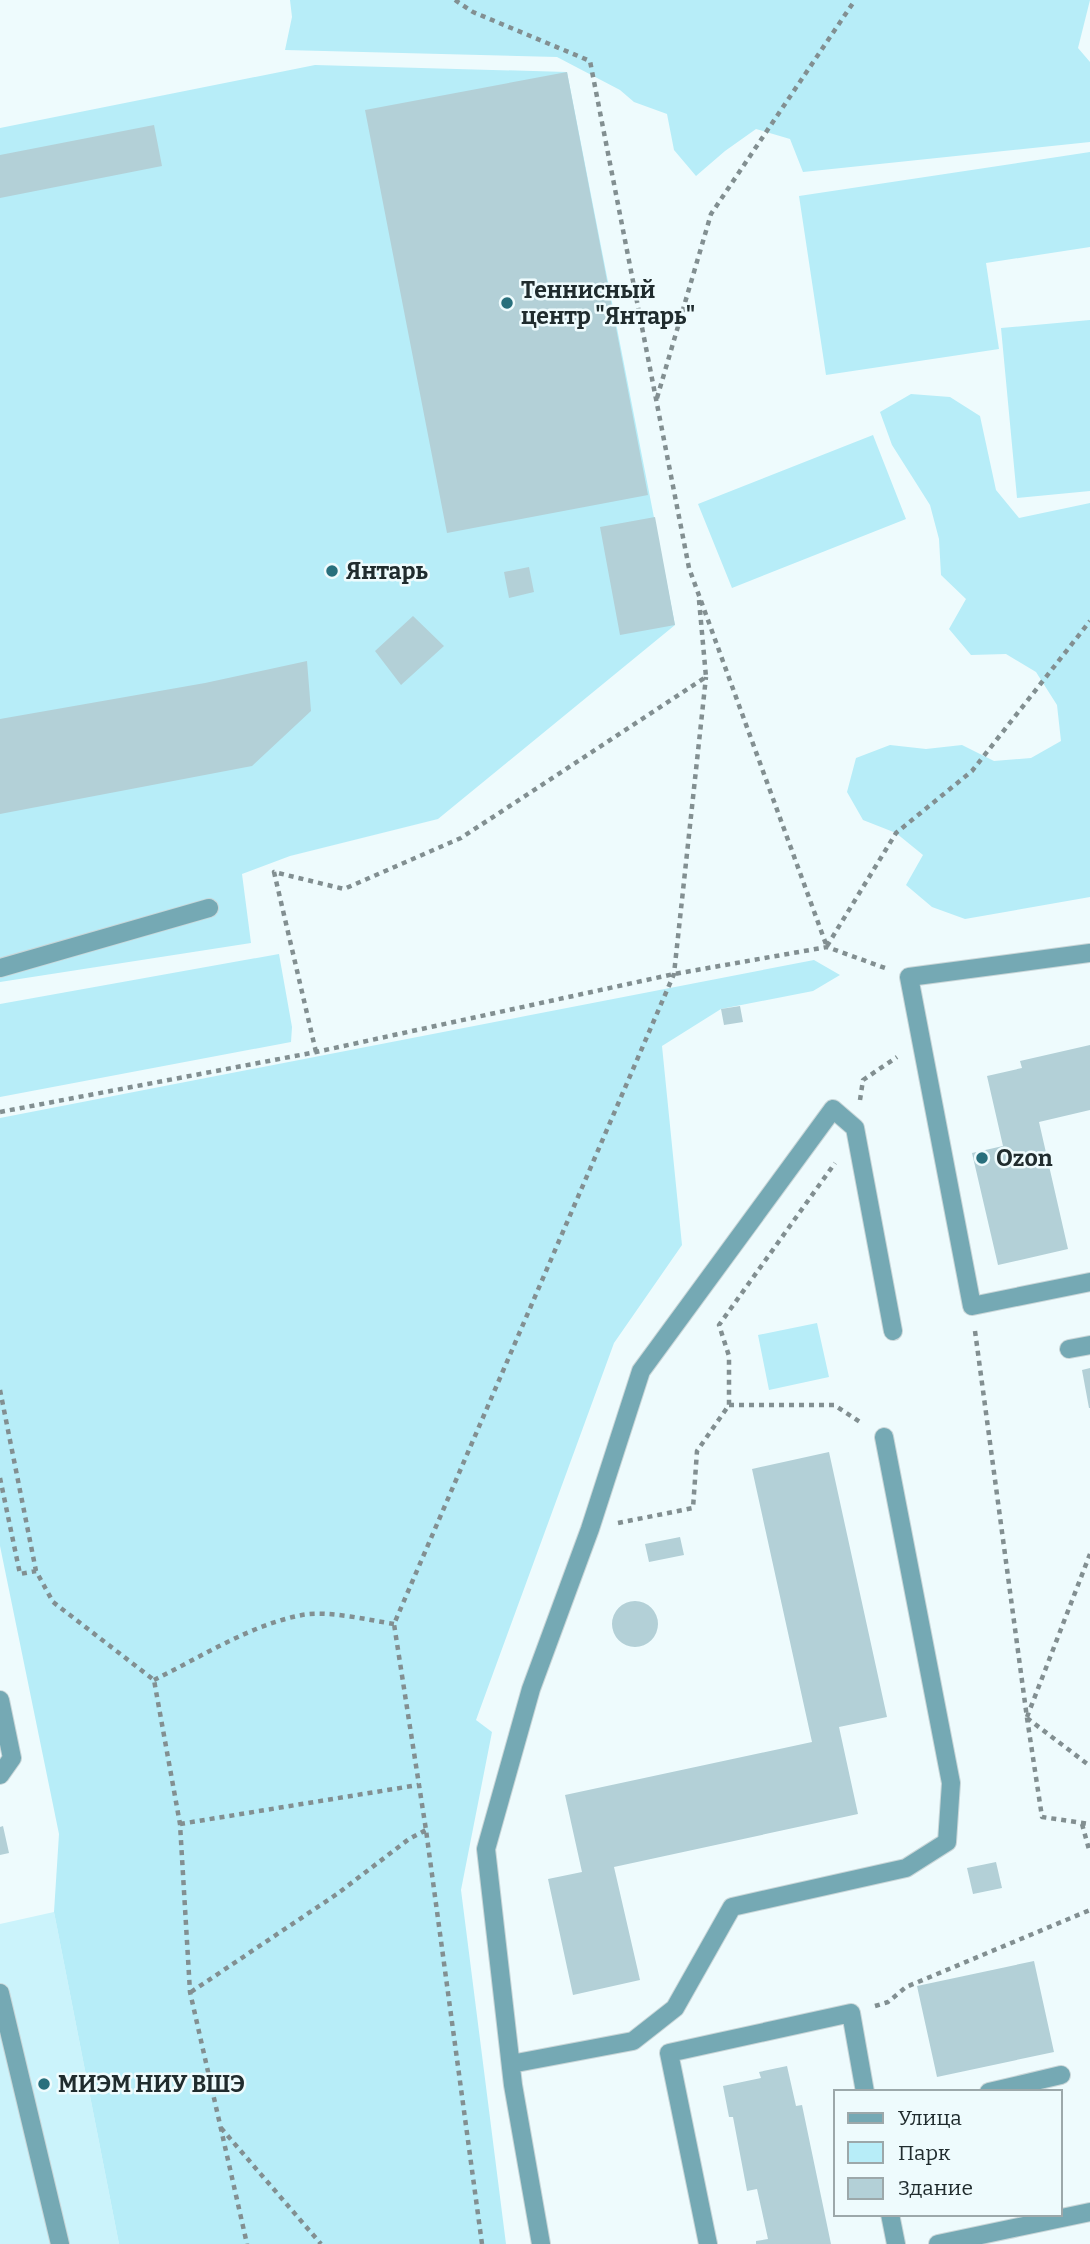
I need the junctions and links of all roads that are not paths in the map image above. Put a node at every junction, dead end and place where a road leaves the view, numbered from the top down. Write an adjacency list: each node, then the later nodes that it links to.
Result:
1 (209, 908): 3 (lane)
2 (1090, 953): 4 (lane)
3 (0, 968)
4 (1090, 1282)
5 (893, 1331): 12 (lane)
6 (1090, 1345): 7 (lane)
7 (1069, 1349)
8 (884, 1437): 12 (lane)
9 (0, 1700): 10 (lane)
10 (0, 1775)
11 (0, 1993): 18 (lane)
12 (511, 2064): 19 (lane)
13 (1061, 2075): 15 (lane)
14 (865, 2090): 20 (lane)
15 (997, 2090)
16 (1090, 2212): 22 (lane)
17 (890, 2216): 21 (lane)
18 (60, 2244)
19 (541, 2244)
20 (708, 2244)
21 (896, 2244)
22 (938, 2244)

